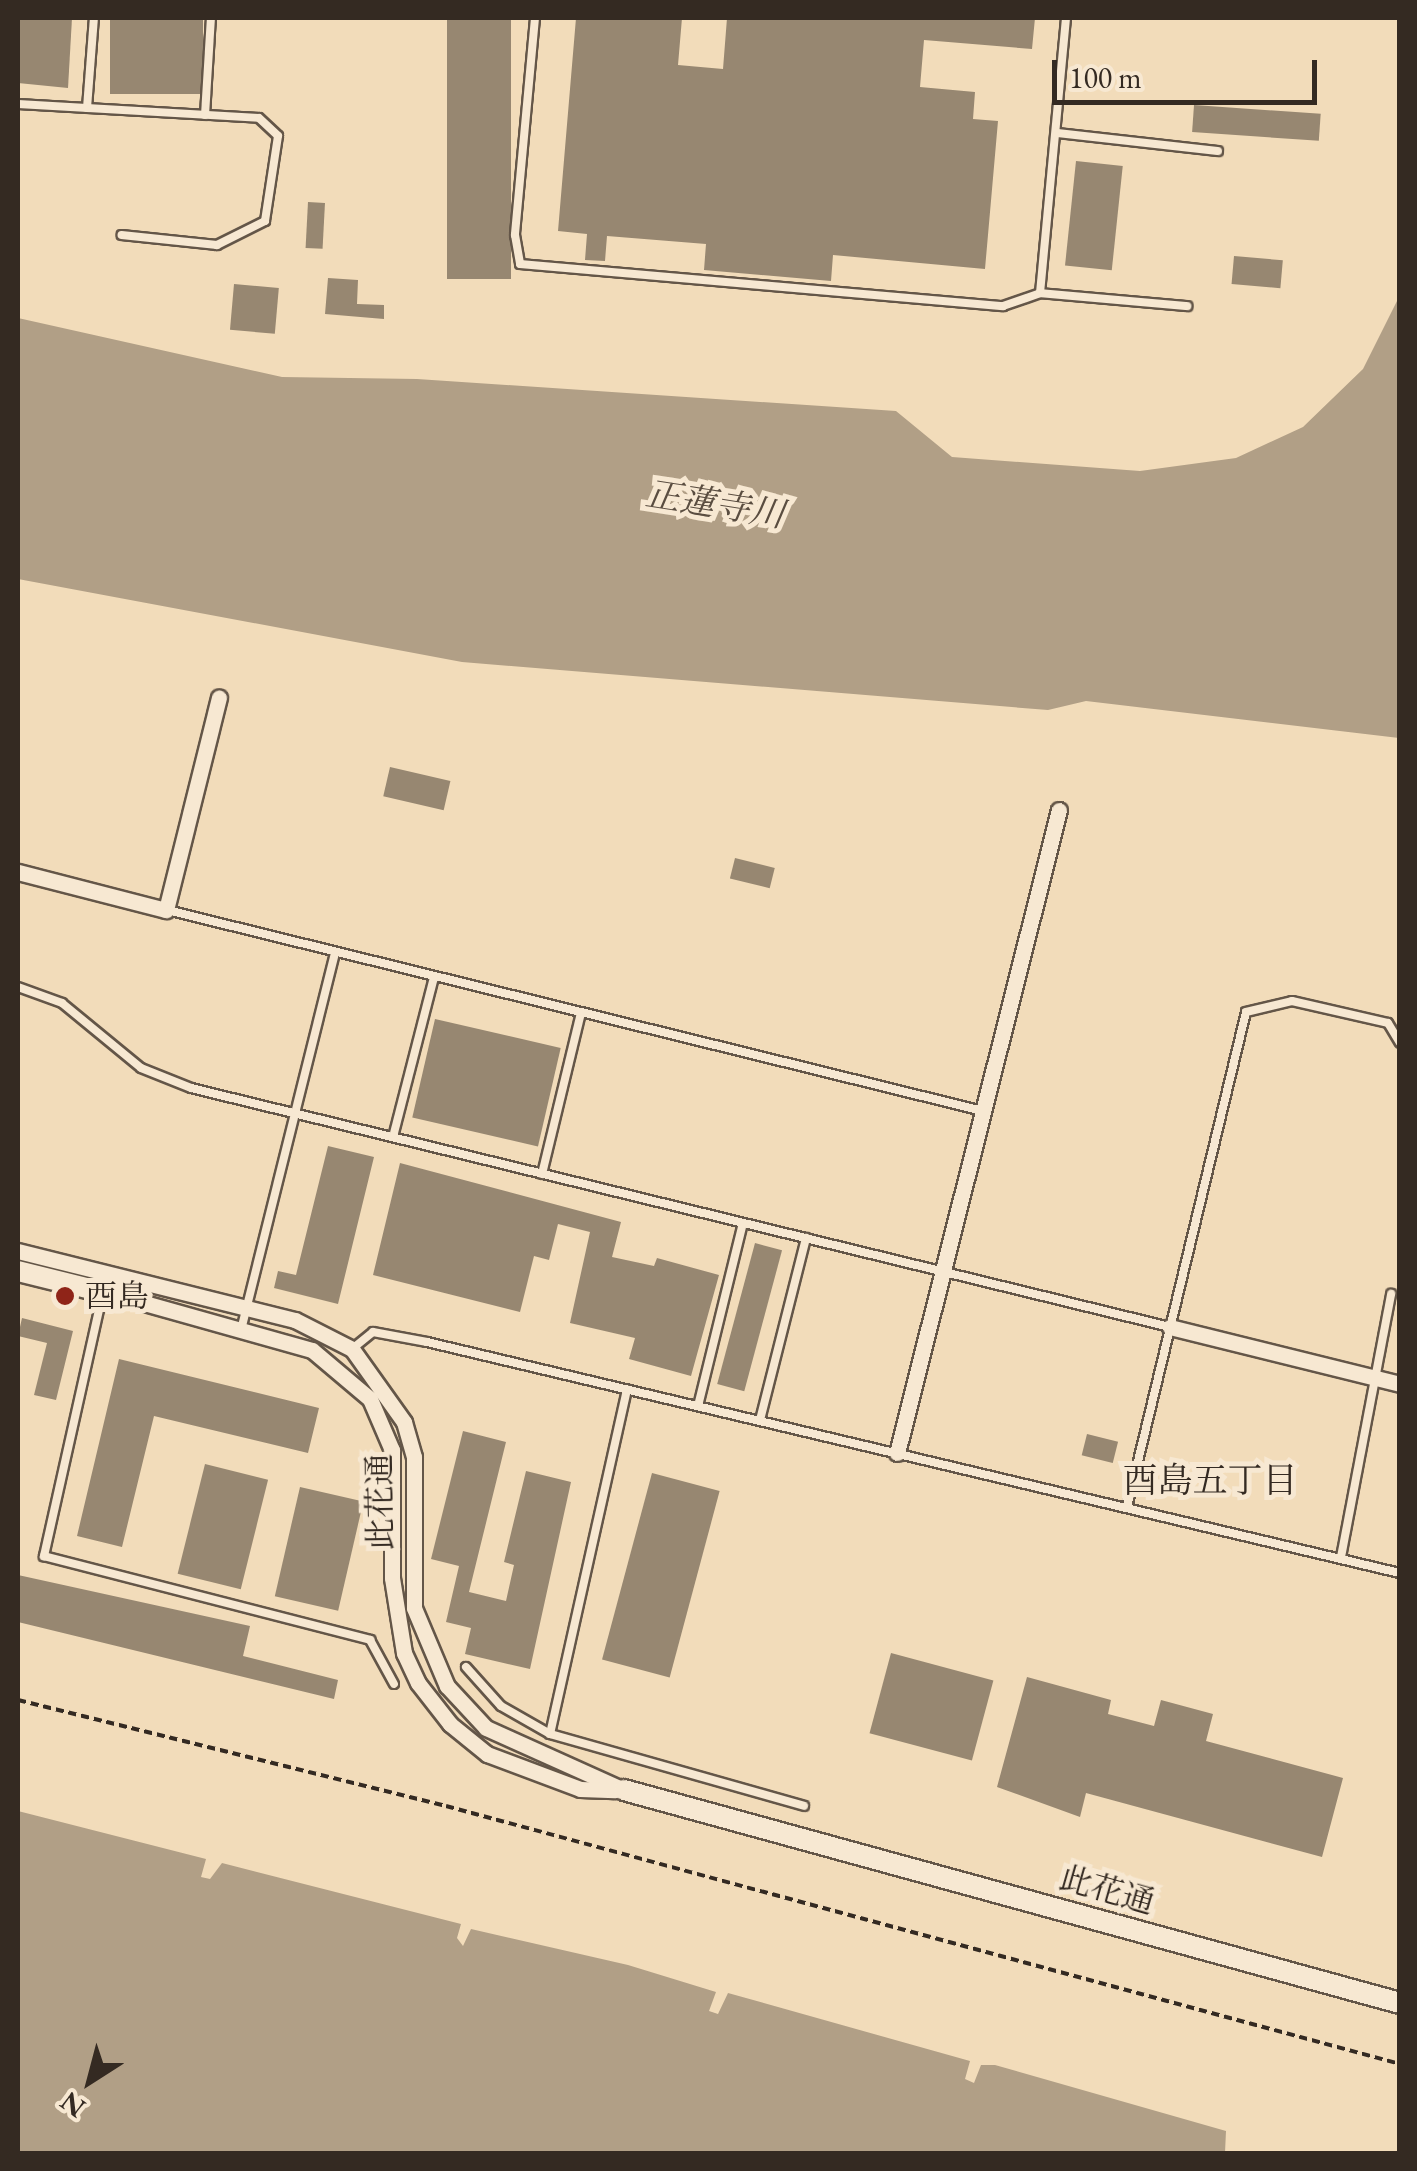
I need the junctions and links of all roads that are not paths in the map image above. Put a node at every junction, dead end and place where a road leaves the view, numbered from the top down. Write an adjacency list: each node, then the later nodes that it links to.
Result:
1 (94, 18): 6 (lane)
2 (211, 18): 7 (lane)
3 (535, 18): 11 (lane)
4 (1066, 18): 8 (lane)
5 (18, 104): 6 (lane)
6 (87, 108): 7 (lane)
7 (205, 115): 10 (lane)
8 (1057, 133): 9 (lane); 11 (lane)
9 (1218, 151)
10 (122, 234)
11 (1040, 293): 12 (lane)
12 (1187, 306)
13 (219, 698): 16 (street)
14 (1059, 810): 22 (street)
15 (18, 872): 16 (street)
16 (166, 910): 17 (lane)
17 (335, 952): 18 (lane); 23 (lane)
18 (434, 977): 20 (lane); 24 (lane)
19 (18, 987): 23 (lane)
20 (581, 1014): 22 (lane); 25 (lane)
21 (1400, 1043): 35 (lane)
22 (983, 1110): 30 (street)
23 (295, 1113): 24 (lane); 33 (lane)
24 (393, 1137): 25 (lane)
25 (542, 1174): 26 (lane)
26 (743, 1222): 27 (lane); 40 (lane)
27 (806, 1238): 30 (lane); 41 (lane)
28 (18, 1251): 31 (street, 此花通)
29 (18, 1271): 31 (street, 此花通)
30 (943, 1271): 35 (lane); 42 (street)
31 (111, 1287): 33 (street, 此花通); 34 (street, 此花通); 47 (lane)
32 (1391, 1294): 37 (lane)
33 (246, 1307): 34 (lane); 36 (street, 此花通)
34 (242, 1326): 49 (street, 此花通)
35 (1170, 1327): 37 (street); 43 (lane)
36 (352, 1348): 39 (lane); 49 (street, 此花通)
37 (1378, 1378): 38 (street); 44 (lane)
38 (1400, 1384)
39 (627, 1389): 40 (lane); 48 (lane)
40 (698, 1406): 41 (lane)
41 (760, 1420): 42 (lane)
42 (897, 1453): 43 (lane)
43 (1127, 1507): 44 (lane)
44 (1341, 1557): 45 (lane)
45 (1400, 1572)
46 (466, 1668): 48 (lane)
47 (394, 1684)
48 (550, 1734): 50 (lane)
49 (624, 1790): 51 (street, 此花通)
50 (804, 1806)
51 (1400, 2003)

